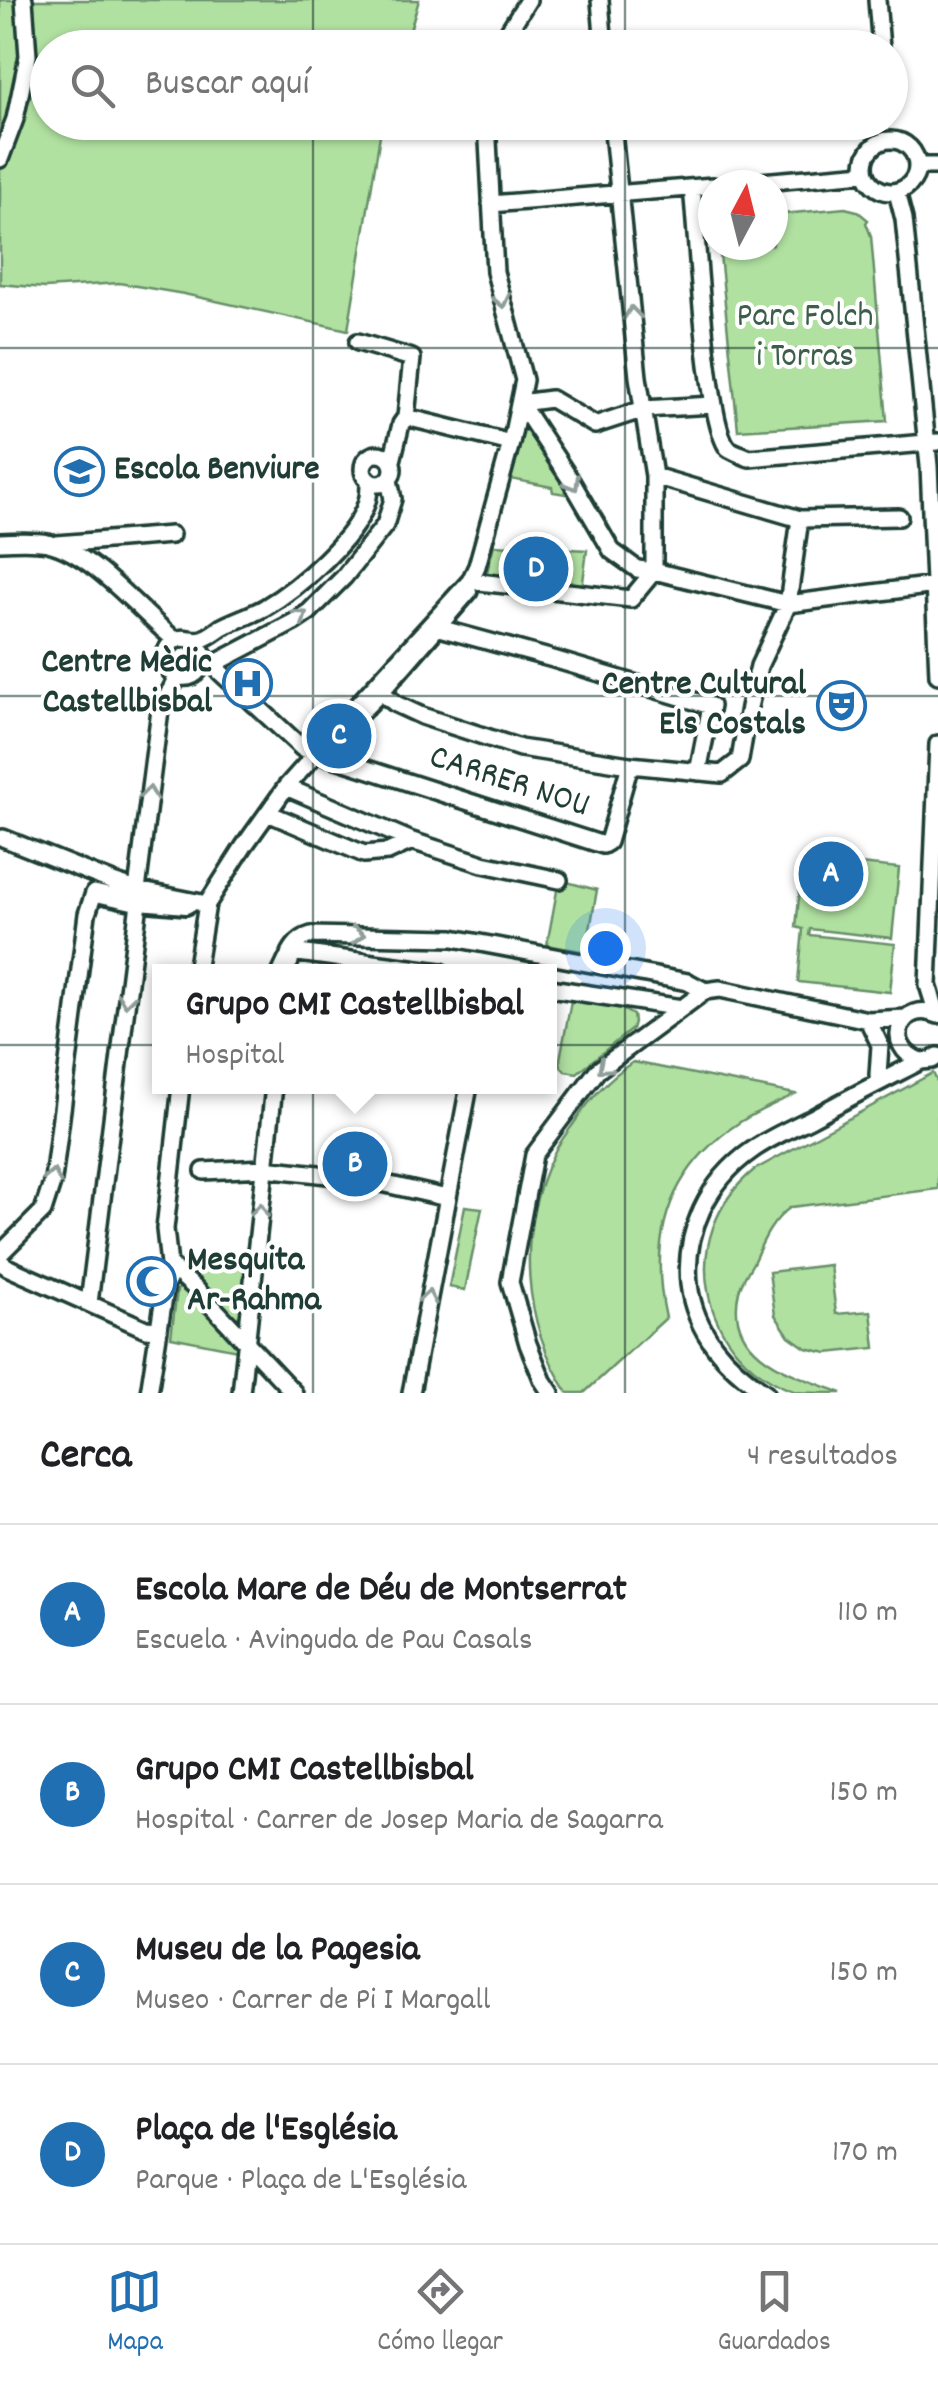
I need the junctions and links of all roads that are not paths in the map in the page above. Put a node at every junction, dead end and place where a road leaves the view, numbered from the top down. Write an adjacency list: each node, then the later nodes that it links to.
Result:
1 (24, 0): 11 (street)
2 (528, 0): 5 (street)
3 (600, 0): 6 (street)
4 (877, 0): 7 (street)
5 (509, 30)
6 (602, 30)
7 (880, 30)
8 (488, 140): 20 (street)
9 (614, 140): 19 (street)
10 (892, 140): 12 (street); 14 (street)
11 (0, 159)
12 (918, 166): 13 (street); 18 (street)
13 (938, 166)
14 (865, 173): 15 (street); 18 (street)
15 (788, 180)
16 (698, 187): 17 (street)
17 (692, 188): 19 (street); 23 (street)
18 (898, 192): 26 (street)
19 (619, 194): 20 (street); 24 (street, one-way to 19)
20 (491, 204): 22 (street, one-way to 22)
21 (358, 342): 25 (street)
22 (520, 403): 24 (street); 27 (street); 37 (street, one-way to 37)
23 (713, 406): 24 (street); 26 (street)
24 (644, 410): 29 (street)
25 (406, 418): 27 (street); 28 (street)
26 (932, 442): 39 (street)
27 (510, 443): 38 (street)
28 (392, 462): 30 (street); 31 (street)
29 (654, 476): 33 (street); 37 (street)
30 (389, 480): 31 (street); 44 (street, one-way to 30)
31 (369, 481): 43 (street)
32 (900, 517): 33 (street)
33 (800, 520): 40 (street)
34 (172, 535): 36 (street)
35 (0, 542): 36 (street)
36 (52, 544): 42 (street)
37 (654, 570): 38 (street); 40 (street)
38 (470, 581): 41 (street); 49 (street)
39 (935, 586): 40 (street); 45 (street)
40 (788, 604): 51 (street)
41 (439, 628): 47 (street); 51 (street)
42 (176, 640): 43 (street); 46 (street)
43 (194, 640): 44 (street)
44 (210, 661): 46 (street); 49 (street)
45 (938, 675)
46 (178, 676): 57 (street, one-way to 46)
47 (382, 694): 49 (street); 50 (street)
48 (938, 744): 65 (street)
49 (321, 747): 50 (street, CARRER NOU); 52 (street)
50 (630, 766): 51 (street)
51 (698, 772)
52 (286, 787): 53 (street); 55 (street)
53 (268, 813): 55 (street); 58 (street)
54 (1, 837): 57 (street)
55 (412, 842): 56 (street)
56 (559, 880)
57 (138, 896): 58 (street); 83 (street, one-way to 57); 86 (street, one-way to 86)
58 (201, 902): 60 (street)
59 (291, 952): 61 (street); 62 (street); 63 (street); 64 (street, one-way to 64)
60 (197, 964)
61 (285, 964)
62 (290, 964)
63 (381, 964)
64 (676, 980): 67 (street); 68 (street)
65 (928, 985): 69 (street); 70 (street)
66 (557, 989): 68 (street)
67 (705, 991): 68 (street); 71 (street)
68 (686, 1005): 93 (street, one-way to 93)
69 (912, 1015): 70 (street); 71 (street); 72 (street)
70 (937, 1015)
71 (868, 1020): 72 (street); 75 (street)
72 (900, 1045): 74 (street); 75 (street)
73 (938, 1056): 74 (street)
74 (921, 1061): 79 (street)
75 (878, 1075): 79 (street)
76 (179, 1094): 85 (street)
77 (273, 1094): 80 (street)
78 (467, 1094): 82 (street)
79 (851, 1096): 94 (street)
80 (264, 1168): 81 (street); 82 (street); 88 (street, one-way to 80)
81 (204, 1171)
82 (447, 1198): 92 (street, one-way to 82)
83 (0, 1254)
84 (0, 1262): 86 (street)
85 (172, 1270): 87 (street); 88 (street)
86 (88, 1303): 87 (street)
87 (158, 1330): 89 (street)
88 (246, 1342): 90 (street); 91 (street)
89 (148, 1393)
90 (241, 1393)
91 (294, 1393)
92 (411, 1393)
93 (550, 1393)
94 (766, 1393)

